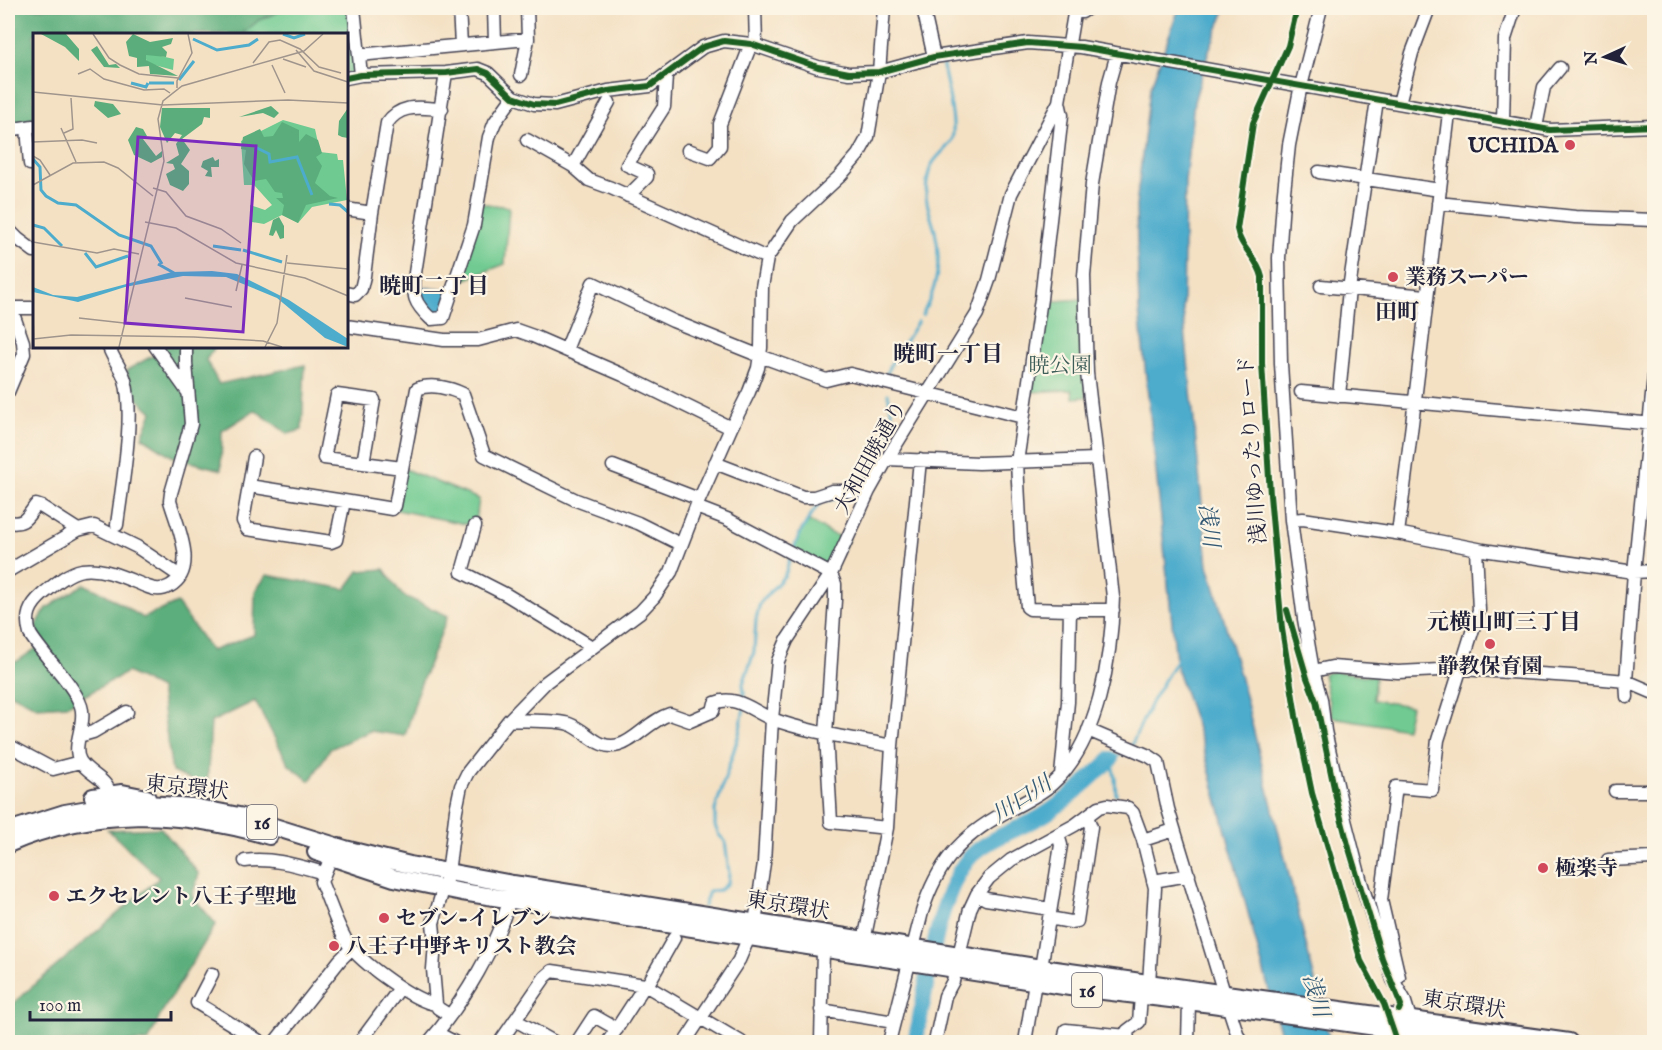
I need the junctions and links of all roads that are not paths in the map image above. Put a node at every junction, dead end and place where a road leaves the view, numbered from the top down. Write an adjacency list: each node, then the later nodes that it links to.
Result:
1 (354, 8): 18 (street)
2 (459, 8): 15 (street)
3 (494, 8): 14 (street)
4 (526, 8): 13 (street)
5 (755, 8): 16 (street)
6 (884, 8): 22 (street)
7 (923, 8): 20 (street)
8 (1089, 8): 12 (street)
9 (1321, 8): 28 (street)
10 (1429, 8): 33 (street)
11 (1515, 8): 36 (street)
12 (1075, 9): 17 (street, 大和田暁通り)
13 (528, 39): 14 (street); 25 (street)
14 (495, 42): 15 (street)
15 (461, 45): 18 (street)
16 (754, 45): 22 (street); 26 (street); 42 (street)
17 (1069, 46): 19 (street); 20 (street); 32 (street, 大和田暁通り)
18 (358, 55): 24 (street)
19 (1120, 55): 28 (street); 79 (street)
20 (934, 57): 22 (street)
21 (1560, 68): 39 (street)
22 (879, 72): 55 (street)
23 (446, 73): 24 (street); 29 (street); 34 (street)
24 (361, 75): 27 (street)
25 (521, 75)
26 (666, 76): 29 (street); 47 (street)
27 (348, 78)
28 (1298, 84): 30 (street); 90 (street)
29 (513, 97): 34 (street)
30 (1377, 100): 33 (street); 46 (street)
31 (609, 102): 44 (street)
32 (1059, 102): 70 (street, 大和田暁通り); 74 (street)
33 (1399, 103): 35 (street)
34 (442, 110): 50 (street)
35 (1449, 112): 36 (street); 48 (street)
36 (1503, 122): 39 (street)
37 (1654, 126): 39 (street)
38 (31, 127): 40 (street); 43 (street)
39 (1536, 127)
40 (8, 130)
41 (527, 140): 44 (street)
42 (688, 150)
43 (33, 164)
44 (573, 166): 47 (street)
45 (1319, 172): 46 (street)
46 (1365, 179): 48 (street); 57 (street)
47 (628, 196): 55 (street)
48 (1439, 196): 51 (street); 59 (street)
49 (348, 209): 50 (street)
50 (372, 213): 58 (street)
51 (1654, 220)
52 (8, 229): 53 (street)
53 (13, 240): 54 (street)
54 (33, 246)
55 (767, 258): 66 (street)
56 (1321, 286): 57 (street)
57 (1349, 289): 59 (street); 71 (street)
58 (348, 293)
59 (1426, 296): 73 (street)
60 (33, 308): 69 (street)
61 (348, 326): 65 (street)
62 (109, 348): 92 (street)
63 (156, 348): 72 (street)
64 (186, 348): 72 (street)
65 (566, 350): 66 (street); 76 (street)
66 (760, 356): 70 (street); 76 (street)
67 (1654, 376): 75 (street)
68 (1302, 392): 71 (street)
69 (8, 393)
70 (930, 393): 74 (street); 78 (street, 大和田暁通り)
71 (1339, 396): 73 (street)
72 (191, 398): 102 (street)
73 (1416, 403): 75 (street); 95 (street)
74 (1023, 417): 81 (street)
75 (1652, 425): 100 (street)
76 (730, 428): 83 (street)
77 (254, 457): 86 (street)
78 (887, 459): 80 (street); 87 (street, 大和田暁通り)
79 (1095, 459): 81 (street); 104 (street)
80 (920, 460): 81 (street); 118 (street)
81 (1017, 462): 103 (street)
82 (363, 463): 82 (street); 85 (street)
83 (715, 463): 87 (street); 89 (street)
84 (613, 466): 89 (street)
85 (402, 468): 88 (street); 96 (street)
86 (249, 486): 88 (street); 88 (street)
87 (863, 490): 101 (street, 大和田暁通り)
88 (344, 501)
89 (698, 503): 96 (street); 101 (street)
90 (1292, 520): 95 (street); 107 (street)
91 (8, 522): 94 (street)
92 (117, 525)
93 (475, 526): 105 (street)
94 (78, 530): 98 (street); 102 (street)
95 (1398, 533): 97 (street)
96 (680, 544): 105 (street)
97 (1476, 549): 100 (street); 106 (street)
98 (8, 571)
99 (1654, 571): 100 (street)
100 (1634, 572): 108 (street)
101 (831, 574): 112 (street, 大和田暁通り); 115 (street)
102 (180, 576): 116 (street)
103 (1070, 610): 104 (street); 120 (street)
104 (1113, 610): 114 (street)
105 (592, 647): 113 (street)
106 (1461, 669): 107 (street); 108 (street); 153 (street)
107 (1313, 671): 165 (street)
108 (1626, 681): 109 (street); 110 (street)
109 (1654, 693)
110 (1627, 697)
111 (127, 712): 116 (street)
112 (772, 719): 113 (street); 115 (street); 144 (street, 大和田暁通り)
113 (509, 720): 139 (street)
114 (1090, 730): 120 (street); 128 (street)
115 (826, 734): 118 (street); 127 (street)
116 (80, 736): 119 (street)
117 (8, 745): 119 (street)
118 (892, 746): 127 (street)
119 (80, 762): 123 (street)
120 (1061, 775): 149 (street)
121 (1615, 790): 122 (street)
122 (1654, 791)
123 (110, 795): 124 (highway); 126 (highway)
124 (162, 804): 129 (highway, 東京環状 / 16); 139 (highway, 東京環状 / 16)
125 (1087, 816): 130 (street); 131 (street); 143 (street)
126 (8, 819)
127 (887, 828): 146 (street)
128 (1174, 830): 131 (street); 138 (street)
129 (8, 831)
130 (1058, 835): 142 (street); 143 (street)
131 (1143, 840): 140 (street)
132 (8, 844): 133 (highway, 東京環状 / 16)
133 (331, 857): 137 (street); 139 (highway, 東京環状 / 16)
134 (1654, 858): 135 (street)
135 (1608, 860)
136 (245, 861): 137 (street)
137 (324, 873): 147 (street)
138 (1189, 875): 140 (street); 157 (street)
139 (445, 880): 141 (highway, 東京環状 / 16); 159 (street)
140 (1153, 882): 156 (street)
141 (512, 892): 144 (highway, 東京環状 / 16); 161 (street)
142 (977, 894): 143 (street); 150 (street)
143 (1050, 914): 152 (street)
144 (753, 930): 146 (highway, 東京環状 / 16); 148 (highway, 東京環状 / 16); 162 (street, 大和田暁通り)
145 (674, 938): 154 (street)
146 (864, 940): 149 (highway, 東京環状 / 16)
147 (351, 949): 155 (street); 171 (street)
148 (824, 949): 149 (highway, 東京環状 / 16); 160 (street)
149 (912, 955): 150 (highway, 東京環状 / 16); 164 (street)
150 (953, 961): 152 (highway, 東京環状 / 16); 183 (street)
151 (212, 974): 170 (street)
152 (1038, 975): 156 (highway, 東京環状 / 16); 184 (street)
153 (1400, 978)
154 (646, 985): 162 (street); 163 (street); 166 (street)
155 (400, 988): 159 (street); 172 (street)
156 (1145, 990): 157 (highway, 東京環状 / 16); 158 (highway, 東京環状 / 16); 169 (street)
157 (1231, 1000): 158 (highway, 東京環状 / 16); 165 (highway, 東京環状 / 16); 187 (street)
158 (1189, 1002): 186 (street)
159 (436, 1004): 161 (street)
160 (821, 1010): 164 (street); 181 (street)
161 (449, 1016): 167 (street)
162 (700, 1019): 179 (street, 大和田暁通り); 180 (street)
163 (515, 1020): 175 (street); 176 (street)
164 (894, 1022): 182 (street)
165 (1407, 1024): 188 (highway, 東京環状 / 16); 189 (highway, 東京環状 / 16)
166 (617, 1029): 177 (street); 178 (street)
167 (437, 1033): 173 (street); 174 (street)
168 (1093, 1037): 169 (street); 185 (street)
169 (1128, 1039)
170 (261, 1042)
171 (275, 1042)
172 (360, 1042)
173 (429, 1042)
174 (454, 1042)
175 (500, 1042)
176 (554, 1042)
177 (577, 1042)
178 (608, 1042)
179 (685, 1042)
180 (741, 1042)
181 (821, 1042)
182 (889, 1042)
183 (935, 1042)
184 (1025, 1042)
185 (1064, 1042)
186 (1188, 1042)
187 (1242, 1042)
188 (1483, 1042)
189 (1569, 1042)

